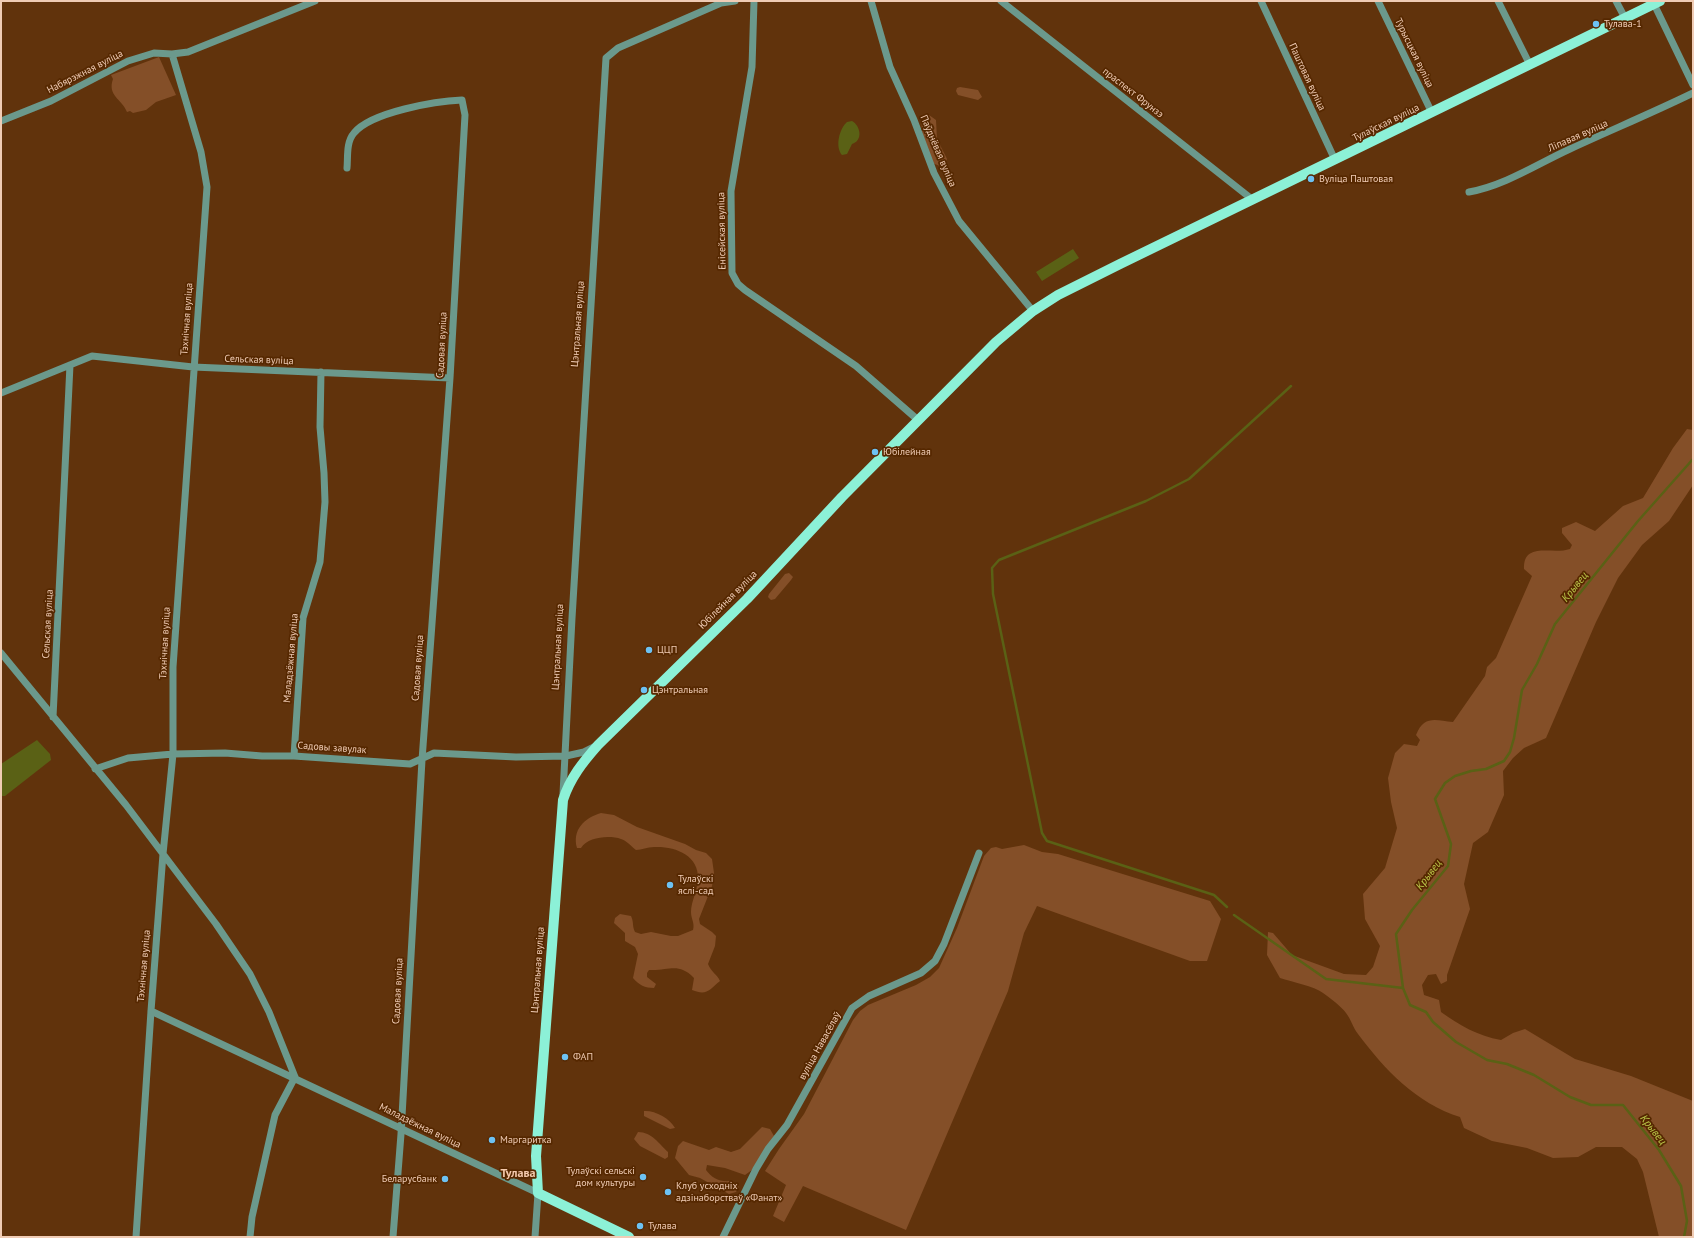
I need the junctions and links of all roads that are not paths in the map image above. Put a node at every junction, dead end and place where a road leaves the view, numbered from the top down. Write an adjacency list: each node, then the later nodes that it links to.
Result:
1 (315, 1): 12 (street, Набярэжная вуліца)
2 (735, 1): 34 (street, Цэнтральная вуліца)
3 (754, 1): 28 (street, Енісейская вуліца)
4 (871, 1): 22 (street, Паўднёвая вуліца)
5 (1001, 1): 21 (street, праспект Фрунзэ)
6 (1261, 1): 18 (street, Паштовая вуліца)
7 (1378, 1): 16 (street, Турысцкая вуліца)
8 (1498, 1): 13 (street)
9 (1616, 1): 11 (street)
10 (1657, 2): 11 (main road, Тулаўская вуліца); 14 (street)
11 (1625, 18): 13 (main road, Тулаўская вуліца)
12 (172, 54): 17 (street, Набярэжная вуліца); 24 (street, Тэхнічная вуліца)
13 (1530, 65): 16 (main road, Тулаўская вуліца)
14 (1693, 85)
15 (1693, 93): 20 (street, Ліпавая вуліца)
16 (1432, 113): 18 (main road, Тулаўская вуліца)
17 (1, 121)
18 (1335, 160): 21 (main road, Тулаўская вуліца)
19 (347, 168): 26 (street, Садовая вуліца)
20 (1469, 192)
21 (1254, 200): 22 (main road, Тулаўская вуліца)
22 (1033, 310): 28 (main road, Юбілейная вуліца)
23 (70, 365): 24 (street, Сельская вуліца); 27 (street, Сельская вуліца); 30 (street, Сельская вуліца)
24 (193, 367): 25 (street, Сельская вуліца); 32 (street, Тэхнічная вуліца)
25 (321, 372): 26 (street, Сельская вуліца); 33 (street, Маладзёжная вуліца)
26 (450, 378): 35 (street, Садовая вуліца)
27 (1, 393)
28 (918, 420): 31 (main road, Юбілейная вуліца)
29 (1, 653): 30 (street)
30 (53, 717): 36 (street)
31 (598, 745): 34 (street, Садовы завулак); 37 (main road, Юбілейная вуліца)
32 (173, 754): 33 (street, Садовы завулак); 36 (street, Садовы завулак); 39 (street, Тэхнічная вуліца)
33 (294, 756): 35 (street, Садовы завулак)
34 (566, 756): 35 (street, Садовы завулак); 37 (street, Цэнтральная вуліца)
35 (422, 760): 42 (street, Садовая вуліца)
36 (95, 769): 39 (street)
37 (563, 800): 43 (main road, Цэнтральная вуліца)
38 (979, 853): 49 (street, вуліца Навасёлаў)
39 (163, 854): 40 (street, Тэхнічная вуліца); 41 (street)
40 (151, 1010): 41 (street, Маладзёжная вуліца); 44 (street, Тэхнічная вуліца)
41 (295, 1077): 42 (street, Маладзёжная вуліца); 45 (street)
42 (401, 1128): 43 (street, Маладзёжная вуліца); 46 (street, Садовая вуліца)
43 (538, 1193): 47 (street, Цэнтральная вуліца); 48 (main road)
44 (136, 1237)
45 (250, 1237)
46 (393, 1237)
47 (535, 1237)
48 (629, 1237)
49 (723, 1237)

